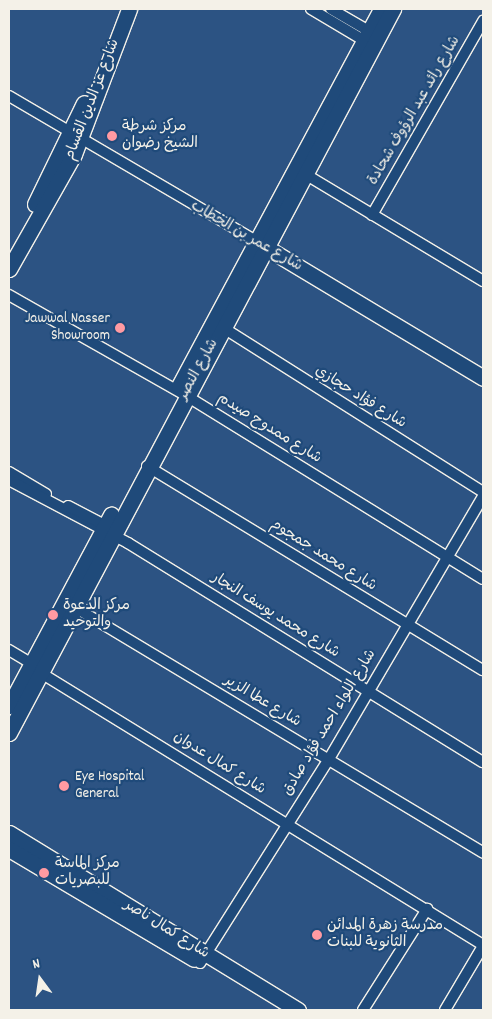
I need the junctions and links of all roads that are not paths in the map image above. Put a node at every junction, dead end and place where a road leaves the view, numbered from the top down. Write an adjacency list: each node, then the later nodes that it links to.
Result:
1 (120, 9): 10 (main road, شارع عز الدين القسام)
2 (129, 9): 10 (main road, شارع عز الدين القسام)
3 (311, 9): 8 (street)
4 (331, 9): 8 (street)
5 (381, 9): 8 (main road, شارع النصر)
6 (393, 9): 11 (main road, شارع النصر)
7 (483, 21): 12 (street, شارع رائد عبد الرؤوف شحادة)
8 (367, 36): 13 (main road, شارع النصر)
9 (9, 96): 10 (street, شارع عمر بن الخطاب)
10 (76, 134): 13 (street, شارع عمر بن الخطاب); 14 (main road, شارع عز الدين القسام); 15 (main road, شارع عز الدين القسام)
11 (305, 174): 12 (street); 13 (main road, شارع النصر)
12 (372, 215): 16 (street)
13 (262, 244): 18 (main road, شارع النصر); 19 (main road, شارع عمر بن الخطاب); 20 (main road, شارع النصر)
14 (9, 250)
15 (9, 269)
16 (483, 281)
17 (9, 295): 20 (street, شارع ممدوح صيدم)
18 (222, 327): 20 (main road, شارع النصر); 24 (street, شارع فؤاد حجازي)
19 (483, 378)
20 (181, 393): 21 (main road, شارع النصر); 26 (main road, شارع النصر); 27 (street, شارع ممدوح صيدم)
21 (147, 466): 26 (main road, شارع النصر); 30 (street, شارع محمد جمجوم)
22 (9, 472): 26 (street, شارع محمد يوسف النجار)
23 (9, 480): 26 (street, شارع محمد يوسف النجار)
24 (483, 492)
25 (483, 496): 27 (street, شارع اللواء احمد فؤاد صادق)
26 (108, 532): 29 (main road, شارع النصر); 32 (main road, شارع النصر); 34 (street, شارع محمد يوسف النجار)
27 (446, 557): 28 (street, شارع ممدوح صيدم); 30 (street, شارع اللواء احمد فؤاد صادق)
28 (483, 580)
29 (76, 608): 32 (main road, شارع النصر); 37 (street, شارع عطا الزير)
30 (406, 625): 33 (street, شارع محمد جمجوم); 34 (street, شارع اللواء احمد فؤاد صادق)
31 (9, 650): 32 (street, شارع كمال عدوان)
32 (36, 668): 35 (main road, شارع النصر); 36 (main road, شارع النصر); 39 (street, شارع كمال عدوان)
33 (483, 670)
34 (367, 690): 37 (street, شارع اللواء احمد فؤاد صادق); 38 (street, شارع محمد يوسف النجار)
35 (9, 706)
36 (9, 733)
37 (329, 759): 39 (street, شارع اللواء احمد فؤاد صادق); 42 (street, شارع عطا الزير)
38 (483, 762)
39 (286, 824): 43 (street, شارع كمال عدوان); 45 (street, شارع اللواء احمد فؤاد صادق)
40 (9, 833): 45 (main road, شارع كمال ناصر)
41 (9, 848): 45 (main road, شارع كمال ناصر)
42 (483, 853)
43 (427, 909): 44 (street, شارع كمال عدوان); 48 (street)
44 (483, 945): 49 (street)
45 (202, 958): 46 (main road, شارع كمال ناصر); 47 (main road, شارع كمال ناصر)
46 (280, 1010)
47 (298, 1010)
48 (363, 1010)
49 (445, 1010)

